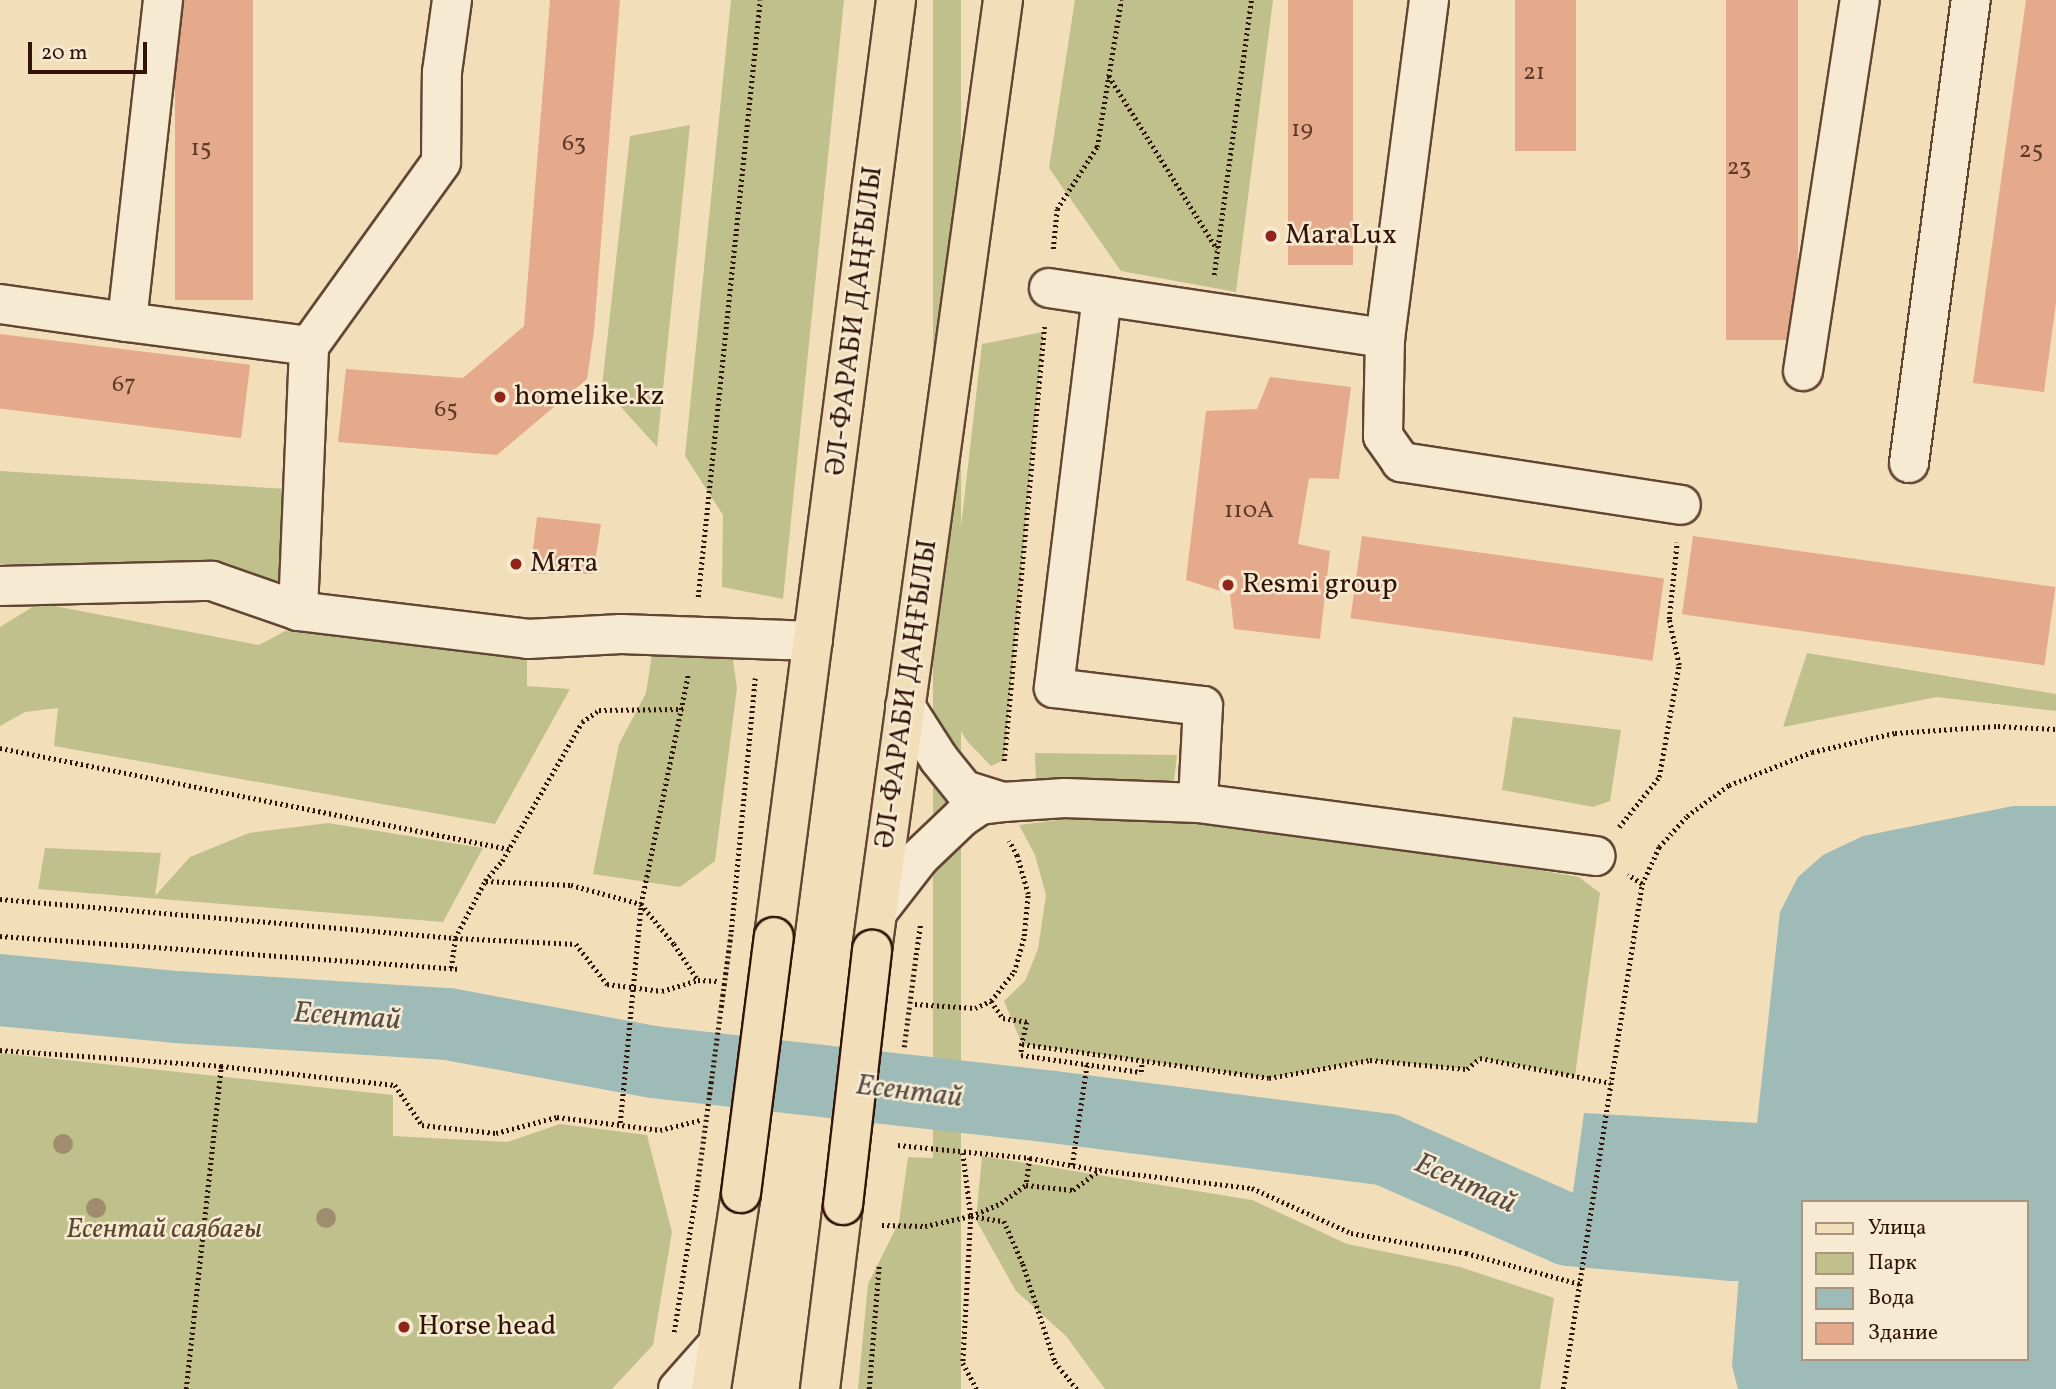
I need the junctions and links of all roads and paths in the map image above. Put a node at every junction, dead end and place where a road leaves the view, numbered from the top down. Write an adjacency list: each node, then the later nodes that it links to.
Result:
1 (163, 0): 17 (lane)
2 (452, 0): 19 (lane)
3 (760, 0): 25 (path)
4 (896, 0): 26 (main road, ӘЛ-ФАРАБИ ДАҢҒЫЛЫ)
5 (1003, 0): 28 (main road, ӘЛ-ФАРАБИ ДАҢҒЫЛЫ)
6 (1122, 0): 11 (path)
7 (1251, 0): 12 (path)
8 (1429, 0): 18 (lane)
9 (1860, 0): 20 (lane)
10 (1971, 0): 21 (lane)
11 (1109, 76): 12 (path); 13 (path)
12 (1218, 250): 16 (path)
13 (1049, 288): 14 (lane); 31 (path)
14 (1102, 296): 16 (lane); 33 (lane)
15 (0, 304): 17 (lane)
16 (1209, 310): 18 (lane)
17 (127, 322): 19 (lane)
18 (1385, 338): 22 (lane)
19 (309, 346): 24 (lane)
20 (1803, 371)
21 (1909, 463)
22 (1681, 505): 36 (path)
23 (0, 586): 24 (lane)
24 (298, 611): 25 (lane)
25 (694, 637): 26 (lane); 29 (path)
26 (813, 641): 72 (main road, bridge)
27 (755, 674): 71 (path, bridge)
28 (905, 706): 34 (lane); 41 (main road, ӘЛ-ФАРАБИ ДАҢҒЫЛЫ)
29 (684, 709): 35 (path); 40 (path)
30 (2056, 729): 38 (path)
31 (1004, 742)
32 (0, 748): 35 (path)
33 (1198, 803): 34 (lane); 36 (lane)
34 (1005, 820): 41 (lane); 49 (path)
35 (509, 849): 37 (path)
36 (1595, 856): 38 (path)
37 (485, 881): 40 (path); 43 (path)
38 (1642, 884): 56 (path)
39 (0, 899): 43 (path)
40 (641, 904): 46 (path); 48 (path)
41 (878, 911): 76 (main road, ӘЛ-ФАРАБИ ДАҢҒЫЛЫ, bridge)
42 (0, 936): 44 (path)
43 (455, 938): 44 (path); 48 (path)
44 (451, 968): 45 (path)
45 (461, 968)
46 (698, 980): 47 (path); 48 (path)
47 (718, 981)
48 (633, 987): 58 (path)
49 (991, 1001): 50 (path); 51 (path)
50 (915, 1004)
51 (1022, 1044): 53 (path); 54 (path)
52 (0, 1050): 55 (path)
53 (1142, 1061): 54 (path); 56 (path)
54 (1087, 1064): 62 (path)
55 (221, 1066): 58 (path); 73 (path)
56 (1611, 1083): 70 (path)
57 (700, 1120): 58 (path)
58 (620, 1124)
59 (898, 1145): 60 (path)
60 (963, 1153): 61 (path); 65 (path)
61 (1030, 1158): 62 (path); 64 (path)
62 (1072, 1165): 63 (path)
63 (1100, 1170): 64 (path); 70 (path)
64 (1026, 1185): 65 (path)
65 (971, 1216): 67 (path); 78 (path); 79 (path)
66 (882, 1218): 67 (path)
67 (882, 1225): 68 (path)
68 (881, 1239)
69 (880, 1253): 77 (path)
70 (1580, 1284): 80 (path)
71 (674, 1336)
72 (717, 1345): 74 (lane); 75 (main road)
73 (186, 1389)
74 (678, 1389)
75 (711, 1389)
76 (820, 1389)
77 (870, 1389)
78 (977, 1389)
79 (1077, 1389)
80 (1563, 1389)

